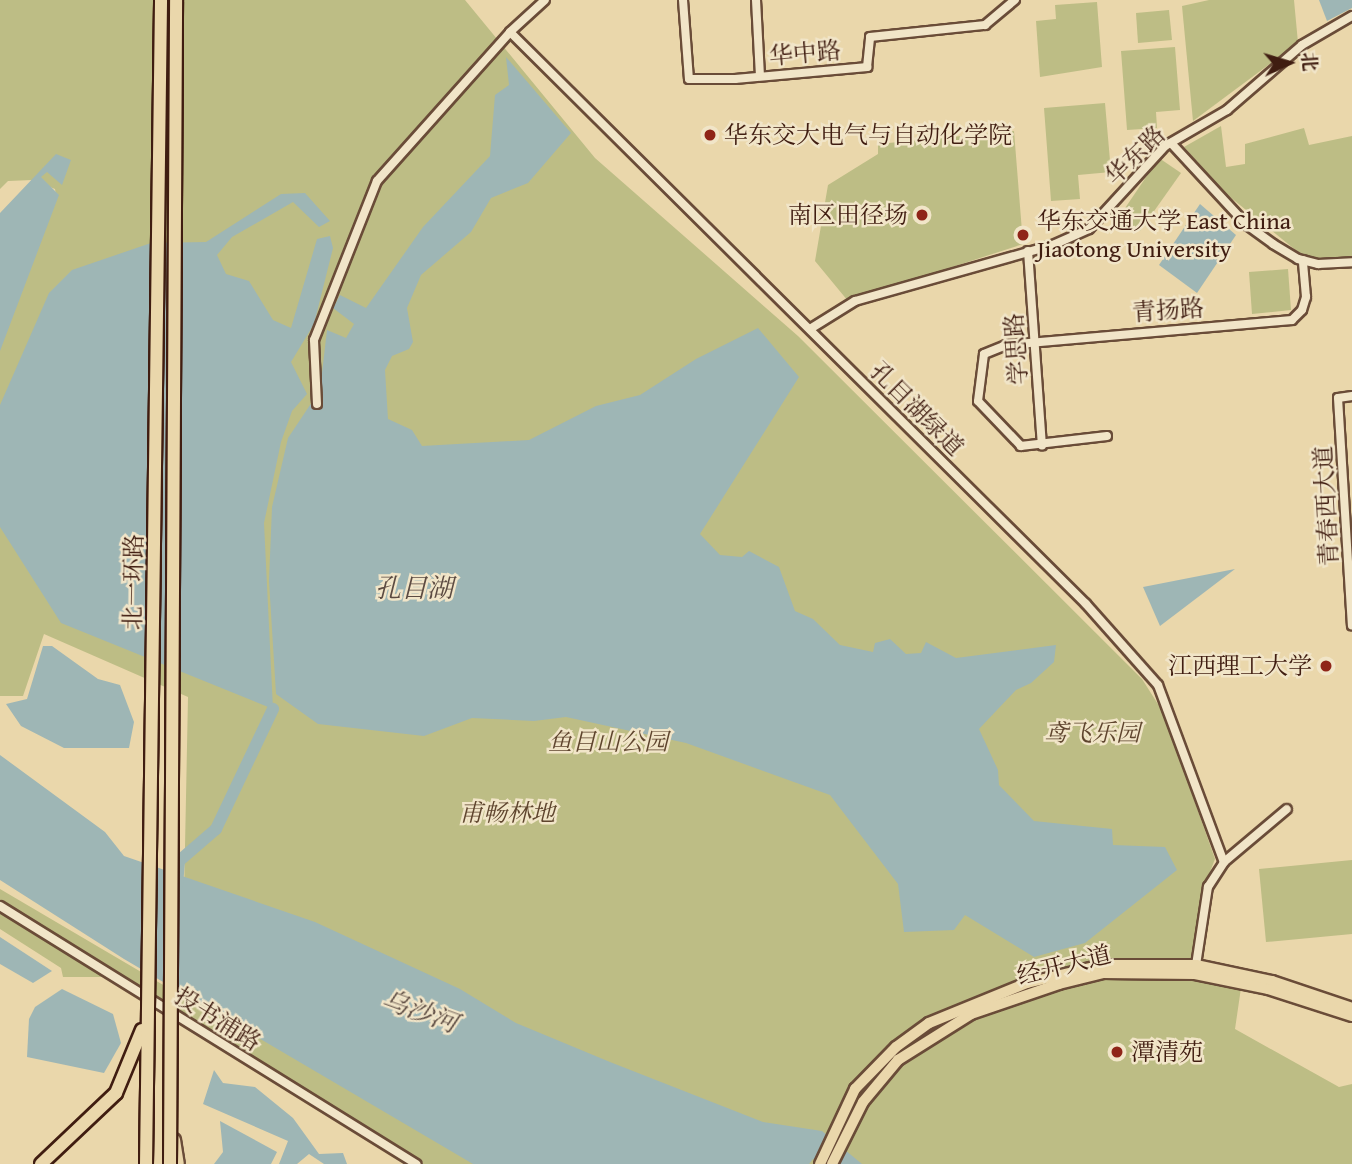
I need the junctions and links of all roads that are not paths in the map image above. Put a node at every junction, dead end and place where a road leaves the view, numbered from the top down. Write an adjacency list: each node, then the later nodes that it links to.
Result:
1 (160, 0): 23 (highway, 北一环路, bridge)
2 (176, 0): 28 (highway, 北一环路, bridge)
3 (545, 0): 8 (street)
4 (683, 0): 9 (street, 华中路)
5 (756, 0): 9 (street)
6 (1014, 0): 9 (street, 华中路)
7 (1352, 16): 10 (street, 华东路)
8 (510, 32): 14 (street, 孔目湖绿道); 17 (street)
9 (761, 76)
10 (1171, 143): 11 (street, 华东路); 12 (street)
11 (1028, 251): 14 (street, 华东路); 15 (street, 学思路)
12 (1303, 260): 13 (street); 15 (street, 青扬路)
13 (1352, 262)
14 (810, 329): 22 (street, 孔目湖绿道)
15 (1034, 342): 19 (street, 学思路); 19 (street, 青扬路)
16 (1352, 396): 20 (street, 青春西大道)
17 (317, 404)
18 (1107, 436): 19 (street)
19 (1042, 445)
20 (1352, 626)
21 (1287, 809): 22 (street)
22 (1224, 862): 25 (street)
23 (150, 890): 29 (highway, bridge); 30 (highway, 北一环路, bridge)
24 (0, 906): 33 (street, 投书浦路)
25 (1196, 965): 26 (main road, 经开大道); 34 (main road, 经开大道)
26 (1352, 1008)
27 (1352, 1016): 35 (main road, 经开大道)
28 (170, 1120): 31 (highway, 北一环路, bridge); 32 (highway, bridge)
29 (41, 1164)
30 (146, 1164)
31 (170, 1164)
32 (178, 1164)
33 (416, 1164)
34 (820, 1164)
35 (832, 1164)

